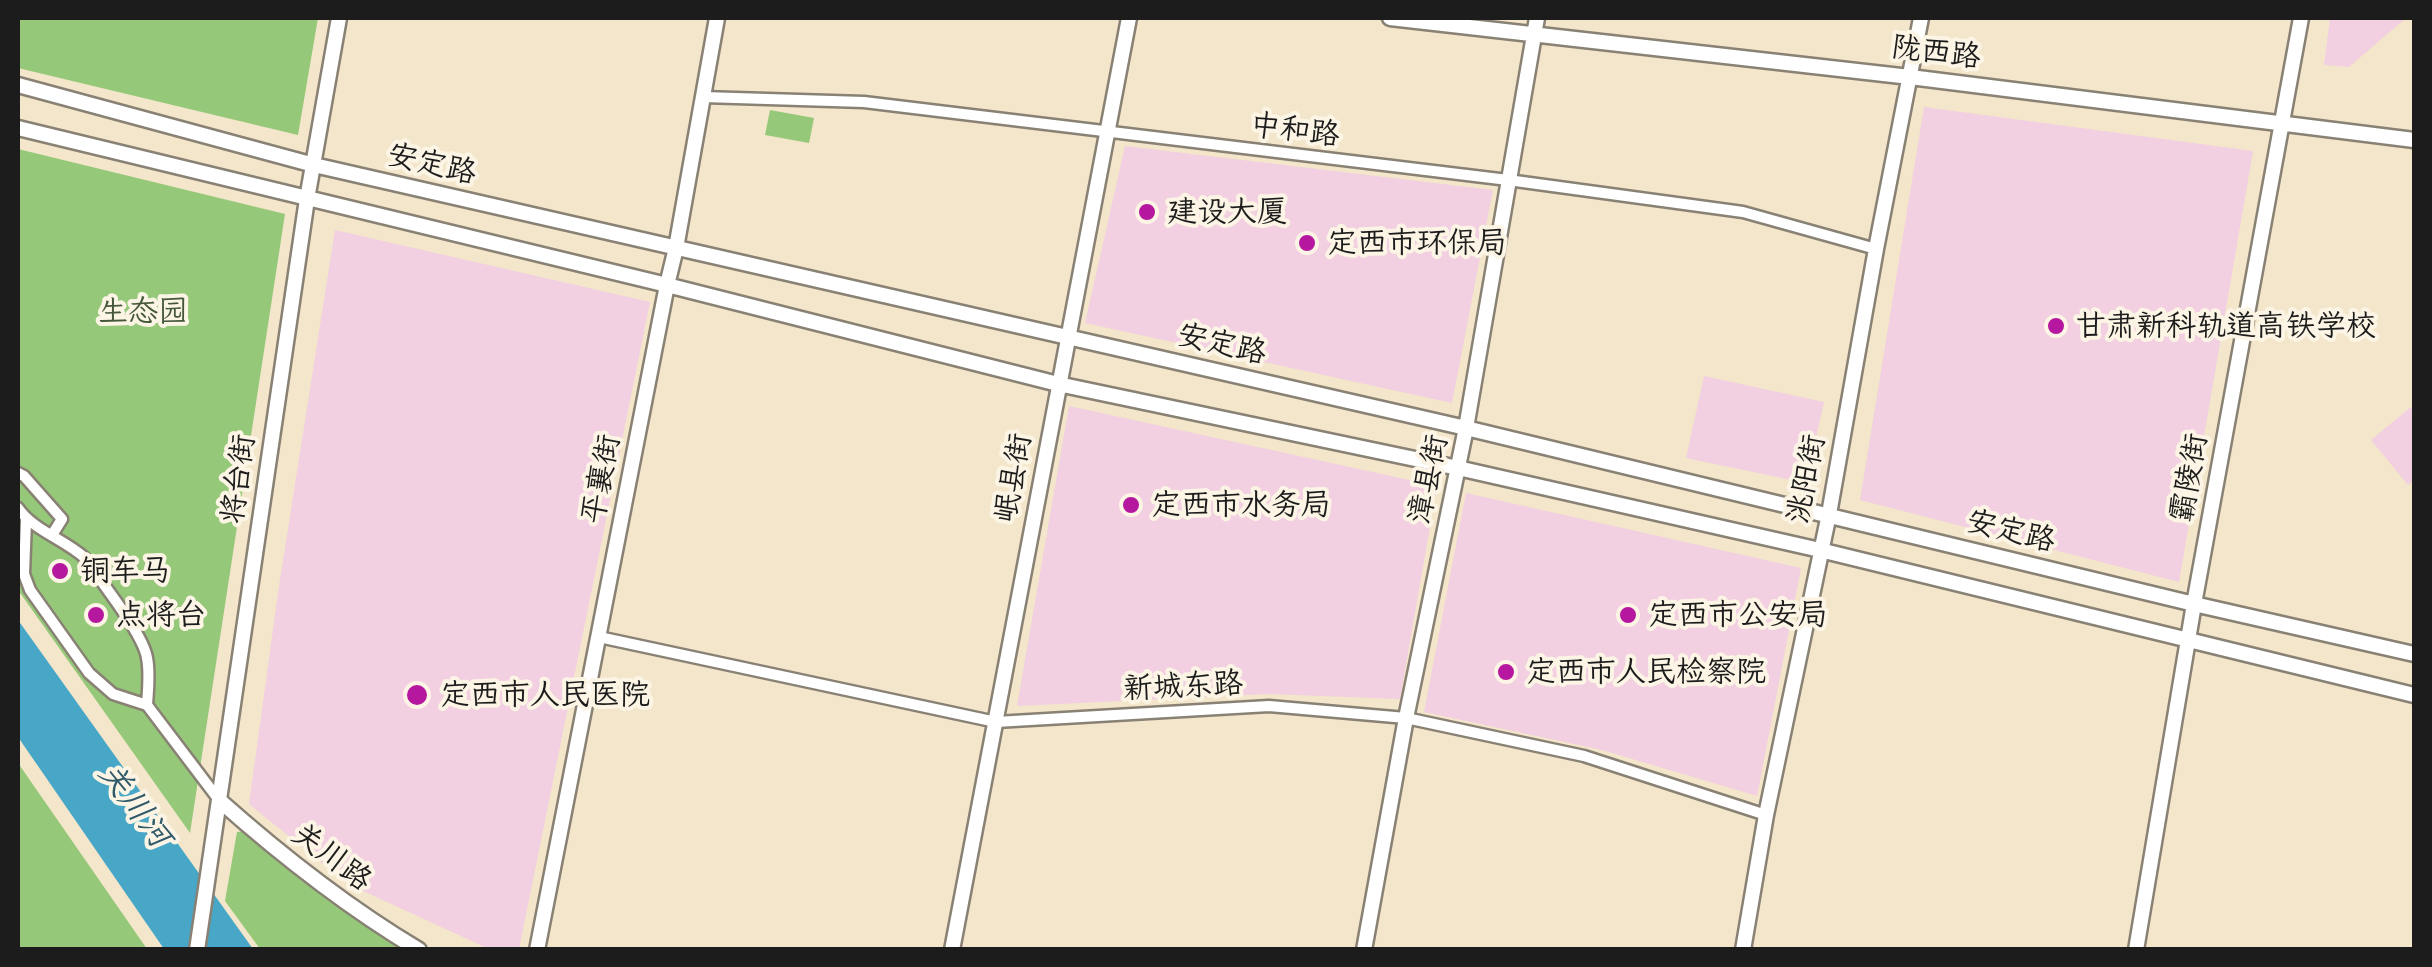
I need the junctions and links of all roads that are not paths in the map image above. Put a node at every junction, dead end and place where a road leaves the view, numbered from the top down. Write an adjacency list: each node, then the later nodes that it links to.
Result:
1 (340, 18): 15 (street, 将台街)
2 (717, 18): 10 (street, 平襄街)
3 (1129, 18): 13 (street, 岷县街)
4 (1390, 18): 7 (street, 陇西路)
5 (1921, 18): 8 (street, 洮阳街)
6 (2301, 18): 11 (street, 霸陵街)
7 (1535, 25): 8 (street, 陇西路); 16 (street, 漳县街)
8 (1910, 77): 11 (street, 陇西路); 19 (street, 洮阳街)
9 (18, 86): 15 (street, 安定路)
10 (703, 96): 13 (street, 中和路); 18 (street, 平襄街)
11 (2282, 124): 14 (street, 陇西路); 31 (street, 霸陵街)
12 (18, 128): 17 (street, 安定路)
13 (1108, 131): 16 (street, 中和路); 21 (street, 岷县街)
14 (2414, 140)
15 (314, 165): 17 (street, 将台街); 18 (street, 安定路)
16 (1508, 180): 19 (street, 中和路); 23 (street, 漳县街)
17 (307, 200): 20 (street, 安定路); 39 (street, 将台街)
18 (676, 248): 20 (street, 平襄街); 21 (street, 安定路)
19 (1876, 249): 27 (street, 洮阳街)
20 (667, 284): 22 (street, 安定路); 32 (street, 平襄街)
21 (1067, 337): 22 (street, 岷县街); 23 (street, 安定路)
22 (1058, 384): 24 (street, 安定路); 38 (street, 岷县街)
23 (1466, 428): 24 (street, 漳县街); 27 (street, 安定路)
24 (1458, 468): 30 (street, 安定路); 37 (street, 漳县街)
25 (18, 473): 29 (street)
26 (18, 508): 28 (street)
27 (1829, 514): 30 (street, 洮阳街); 31 (street, 安定路)
28 (26, 520): 29 (street); 36 (street)
29 (52, 536): 36 (street)
30 (1820, 550): 33 (street, 安定路); 40 (street, 洮阳街)
31 (2194, 604): 33 (street, 霸陵街); 34 (street, 安定路)
32 (599, 637): 38 (street, 新城东路); 43 (street, 平襄街)
33 (2189, 640): 35 (street, 安定路); 47 (street, 霸陵街)
34 (2414, 654)
35 (2414, 695)
36 (146, 705): 39 (street)
37 (1406, 718): 38 (street, 新城东路); 40 (street, 新城东路); 45 (street, 漳县街)
38 (996, 722): 44 (street, 岷县街)
39 (219, 800): 41 (street, 将台街); 42 (street, 关川路)
40 (1766, 815): 46 (street, 洮阳街)
41 (198, 950)
42 (419, 950)
43 (537, 950)
44 (952, 950)
45 (1364, 950)
46 (1743, 950)
47 (2136, 950)

